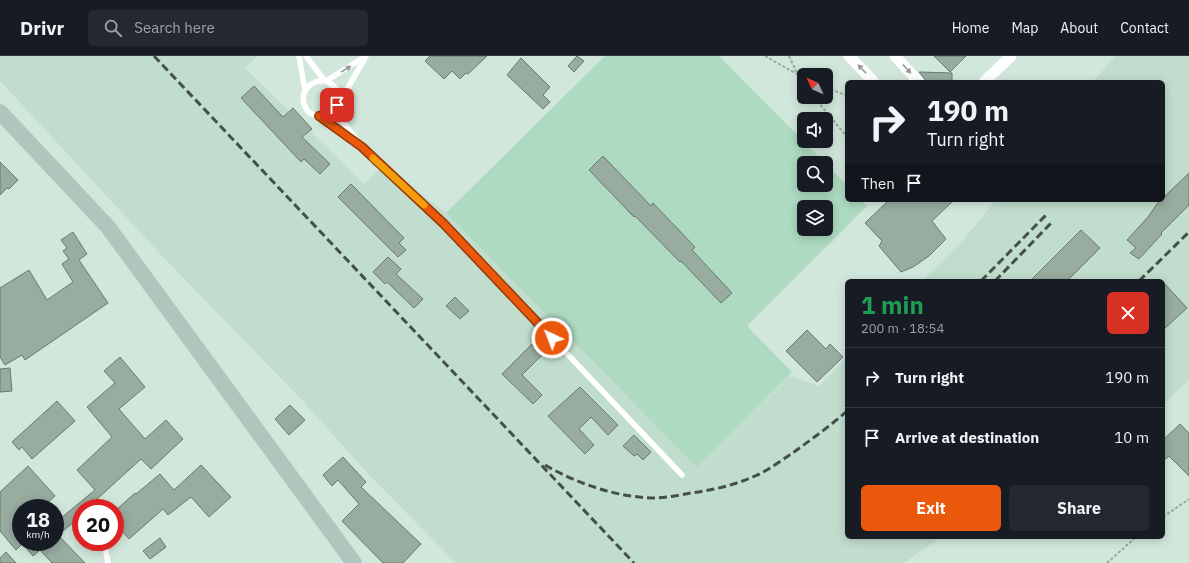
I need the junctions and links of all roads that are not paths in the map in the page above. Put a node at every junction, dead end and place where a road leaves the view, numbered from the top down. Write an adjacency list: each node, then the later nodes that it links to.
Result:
1 (299, 56): 11 (lane)
2 (306, 56): 10 (lane)
3 (366, 56): 10 (lane, one-way to 3); 12 (lane)
4 (849, 56): 7 (street, one-way to 4)
5 (895, 56): 8 (street, one-way to 8)
6 (1011, 56): 9 (street)
7 (872, 80)
8 (918, 80)
9 (986, 80)
10 (325, 81): 11 (lane); 12 (lane)
11 (305, 90): 14 (lane)
12 (336, 107): 14 (lane); 15 (lane)
13 (0, 112): 19 (street)
14 (319, 116): 15 (lane)
15 (362, 147): 16 (lane)
16 (682, 475)
17 (106, 551): 18 (lane)
18 (108, 563)
19 (354, 563)

